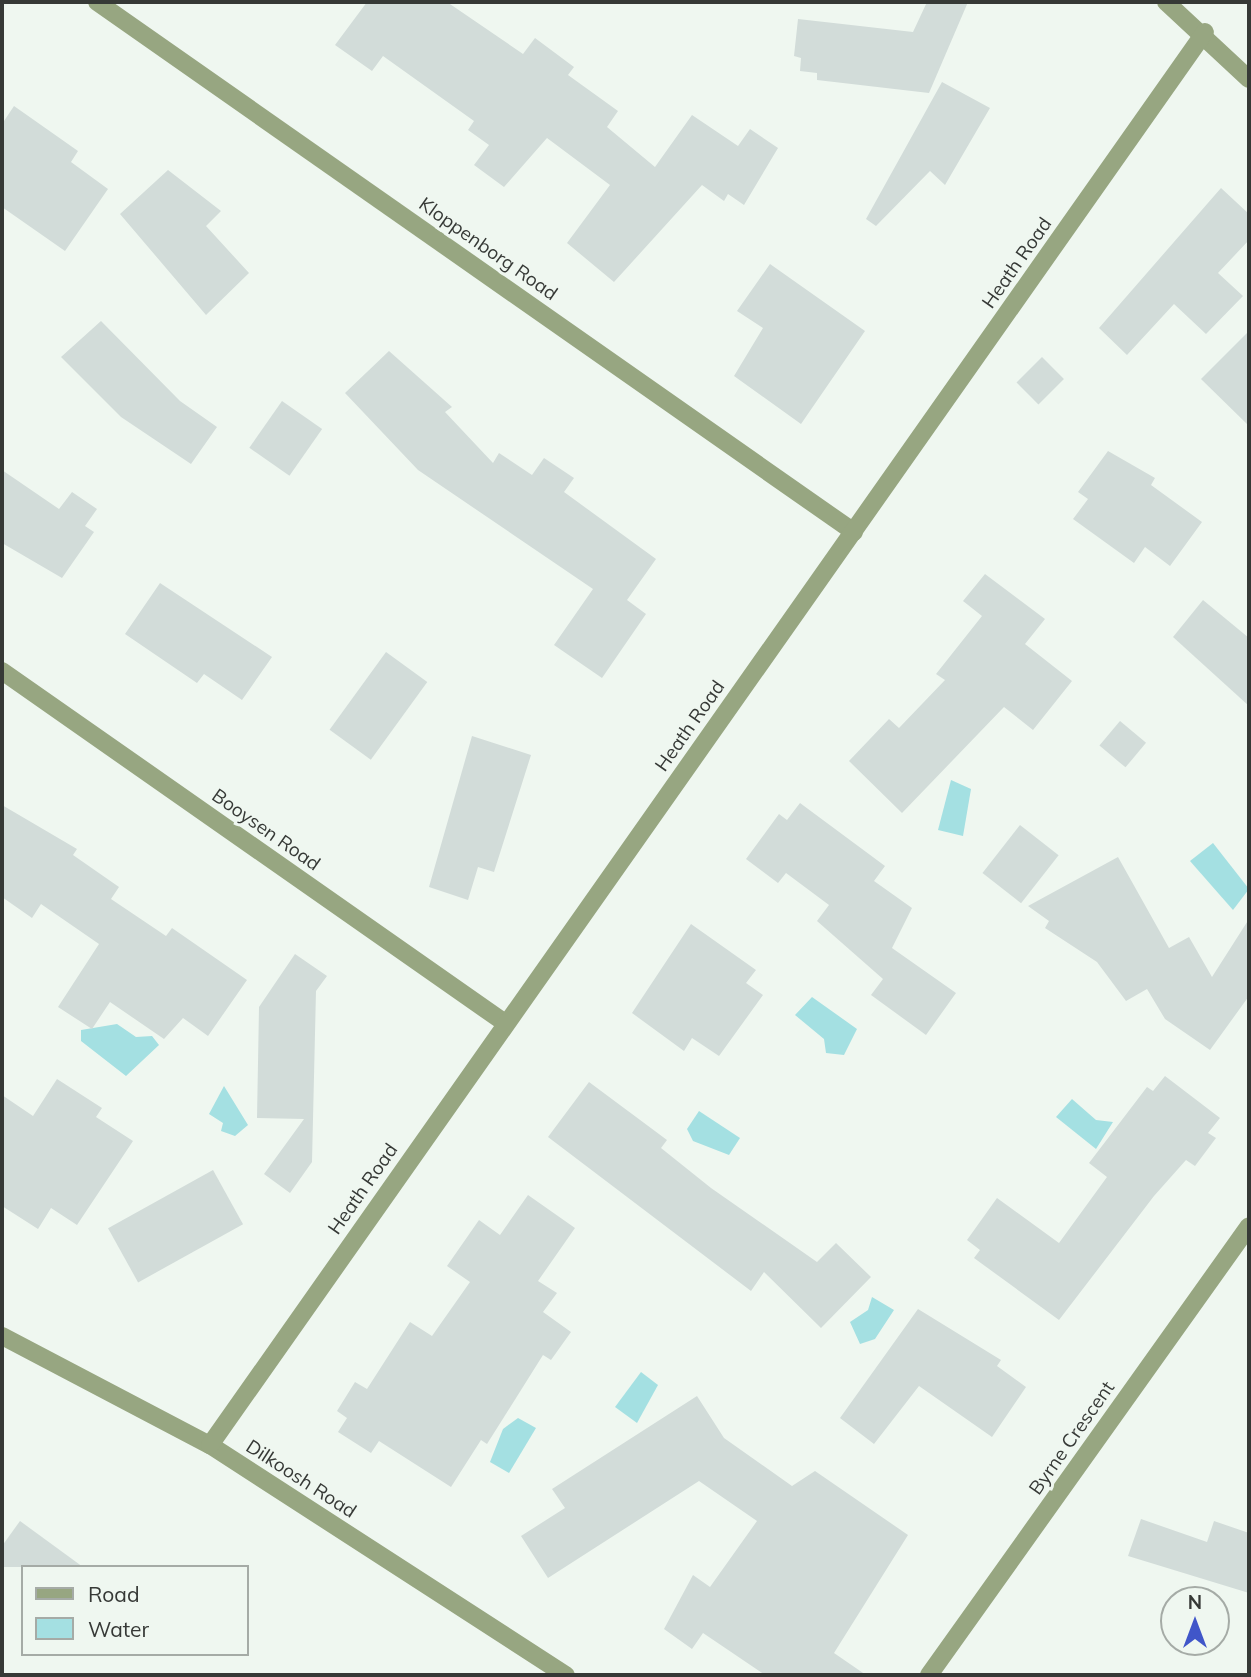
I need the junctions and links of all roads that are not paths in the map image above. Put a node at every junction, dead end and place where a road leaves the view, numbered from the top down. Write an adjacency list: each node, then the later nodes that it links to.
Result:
1 (97, 2): 5 (street, Kloppenborg Road)
2 (1166, 2): 3 (street)
3 (1205, 32): 4 (street); 5 (street, Heath Road)
4 (1249, 79)
5 (854, 532): 7 (street, Heath Road)
6 (2, 671): 7 (street, Booysen Road)
7 (505, 1023): 10 (street, Heath Road)
8 (1249, 1226): 12 (street, Byrne Crescent)
9 (2, 1336): 10 (street, Dilkoosh Road)
10 (210, 1444): 11 (street, Dilkoosh Road)
11 (566, 1675)
12 (929, 1675)

